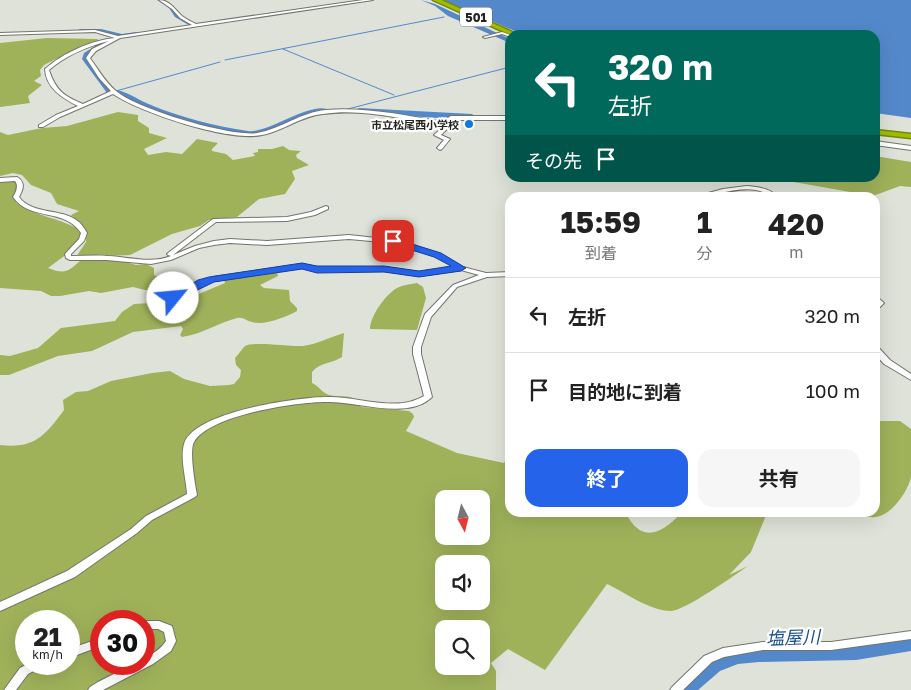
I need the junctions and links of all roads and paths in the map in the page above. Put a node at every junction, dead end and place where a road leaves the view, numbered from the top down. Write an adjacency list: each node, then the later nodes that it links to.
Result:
1 (161, 0): 4 (street)
2 (371, 0): 4 (street)
3 (436, 0): 5 (highway, 501)
4 (196, 26): 9 (street)
5 (505, 30)
6 (0, 34): 9 (street)
7 (505, 34): 8 (street)
8 (487, 36)
9 (119, 37): 11 (street); 13 (street)
10 (104, 75): 11 (street)
11 (104, 81): 12 (street)
12 (113, 92): 13 (street); 15 (street)
13 (83, 106): 16 (street)
14 (505, 118): 15 (street)
15 (446, 124): 20 (street)
16 (40, 126)
17 (880, 133): 18 (highway)
18 (911, 136)
19 (880, 144): 21 (street)
20 (440, 148)
21 (911, 148)
22 (0, 180): 26 (street)
23 (724, 192): 24 (street)
24 (770, 192)
25 (326, 208): 26 (street)
26 (165, 259): 27 (street)
27 (461, 268): 29 (street); 30 (street)
28 (505, 274): 29 (street)
29 (486, 275): 33 (street)
30 (159, 299)
31 (880, 355): 32 (street)
32 (911, 378)
33 (0, 607)
34 (155, 625): 36 (street)
35 (911, 635): 41 (street)
36 (155, 657)
37 (21, 675): 39 (street)
38 (122, 675): 40 (street)
39 (10, 690)
40 (94, 690)
41 (676, 690)

